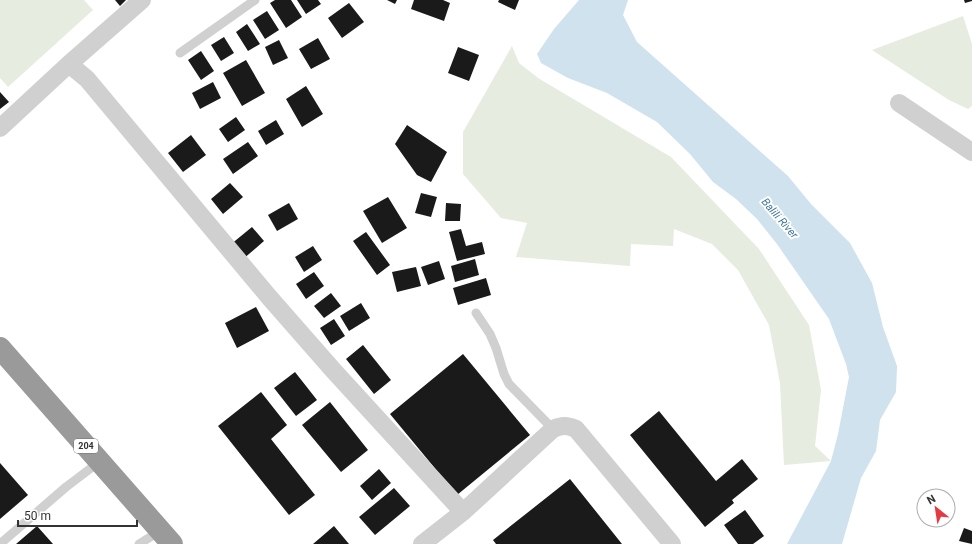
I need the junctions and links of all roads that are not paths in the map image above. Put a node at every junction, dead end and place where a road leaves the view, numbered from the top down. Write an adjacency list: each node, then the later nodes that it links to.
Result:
1 (142, 0): 4 (street)
2 (255, 0): 3 (lane)
3 (180, 53)
4 (69, 64): 6 (street); 12 (street)
5 (898, 103): 7 (street)
6 (0, 128)
7 (972, 152)
8 (476, 313): 10 (lane)
9 (0, 348): 11 (highway, 204)
10 (553, 429): 12 (street); 17 (street)
11 (99, 462): 13 (highway, 204); 14 (lane)
12 (463, 512): 16 (street)
13 (166, 537): 15 (lane)
14 (0, 544)
15 (139, 544)
16 (422, 544)
17 (672, 544)

